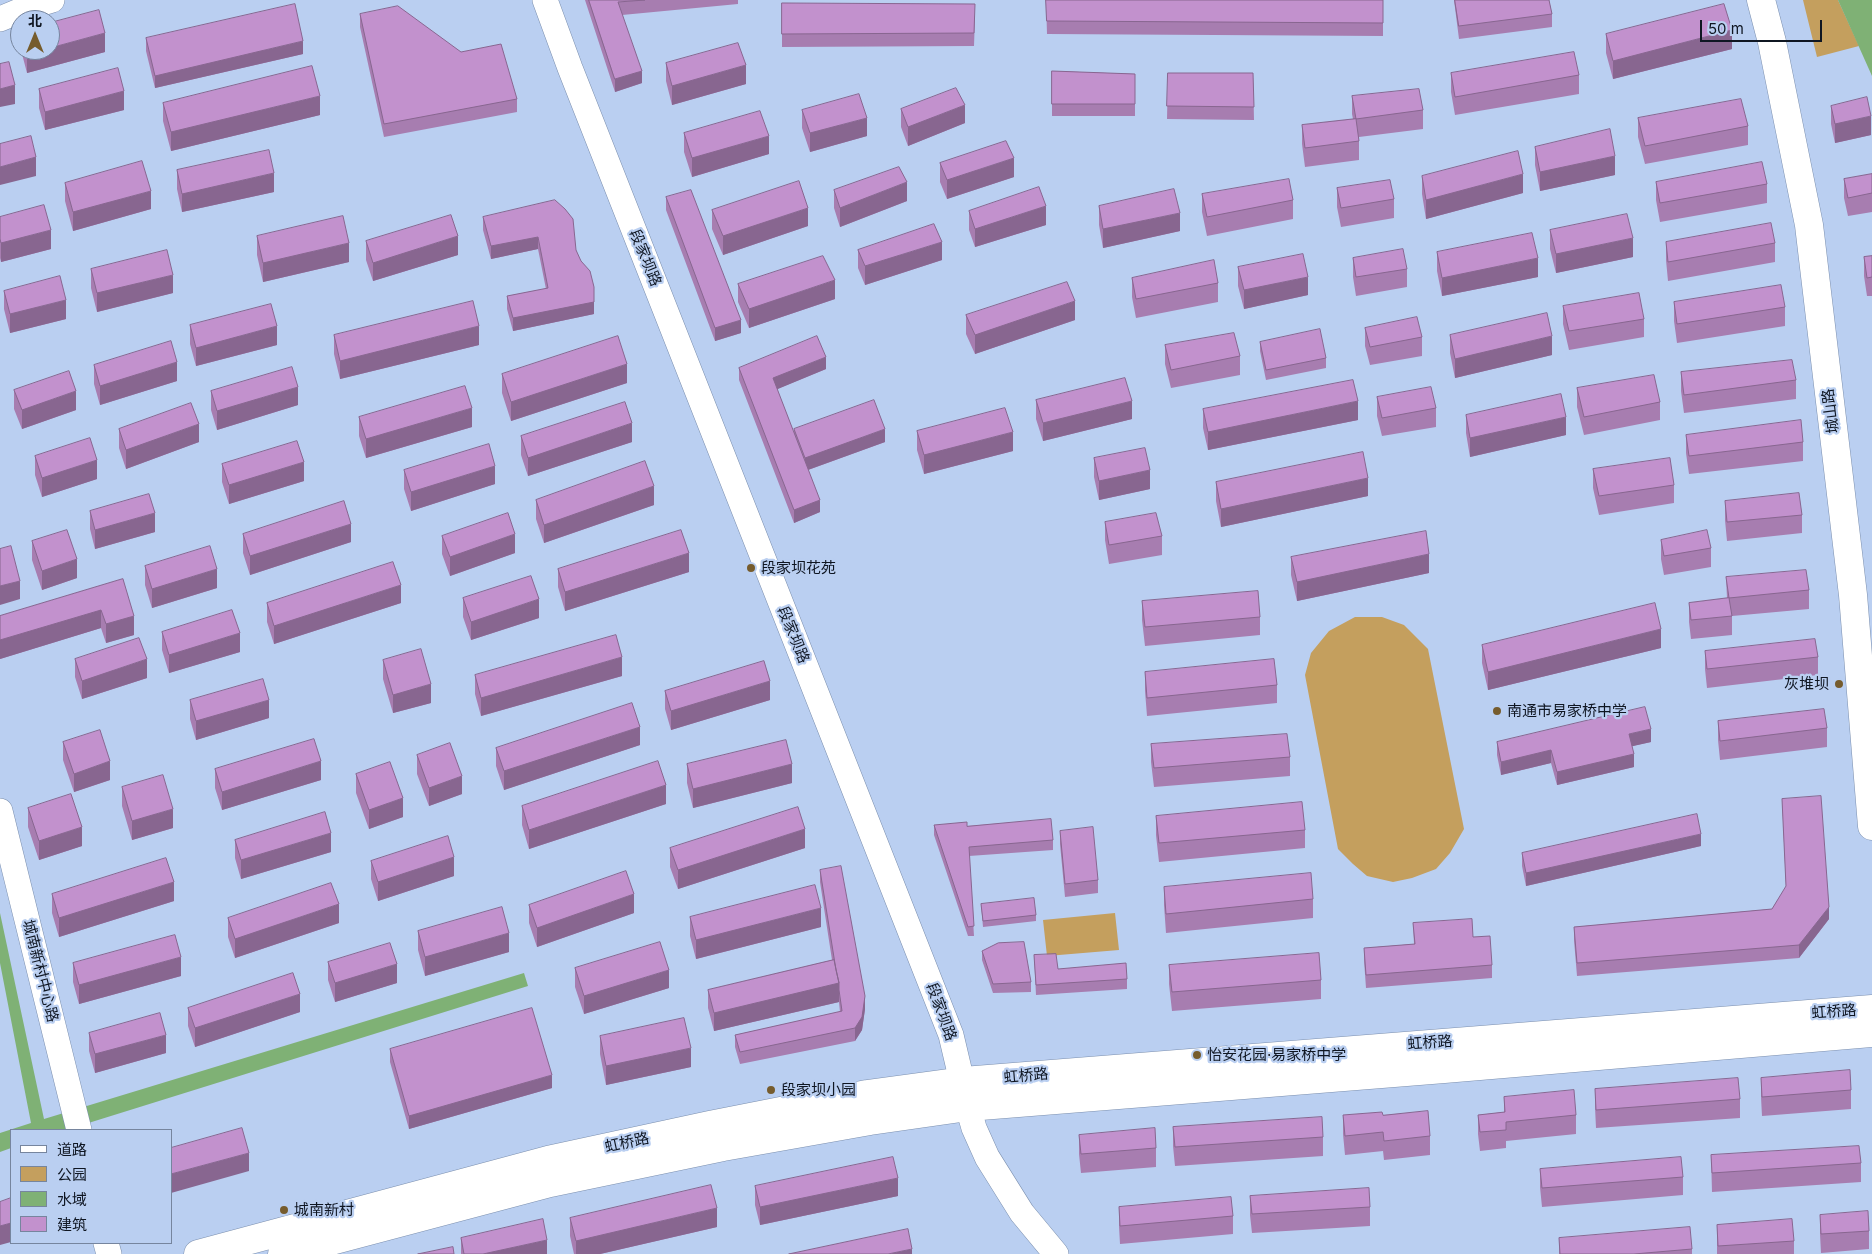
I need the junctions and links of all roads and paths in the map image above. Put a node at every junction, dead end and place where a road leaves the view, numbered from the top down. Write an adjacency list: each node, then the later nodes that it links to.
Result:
1 (52, 0): 5 (street)
2 (1761, 0): 8 (main road, 城山路)
3 (1778, 0): 6 (main road, 城山路)
4 (545, 2): 11 (street, 段家坝路)
5 (0, 20)
6 (1872, 665)
7 (0, 811): 12 (street, 城南新村中心路)
8 (1872, 826)
9 (1872, 1009): 11 (main road, 虹桥路)
10 (1872, 1033): 11 (main road, 虹桥路)
11 (965, 1094): 13 (main road, 虹桥路); 14 (main road, 虹桥路); 15 (street, 段家坝路)
12 (77, 1121)
13 (198, 1254)
14 (282, 1254)
15 (1056, 1254)

